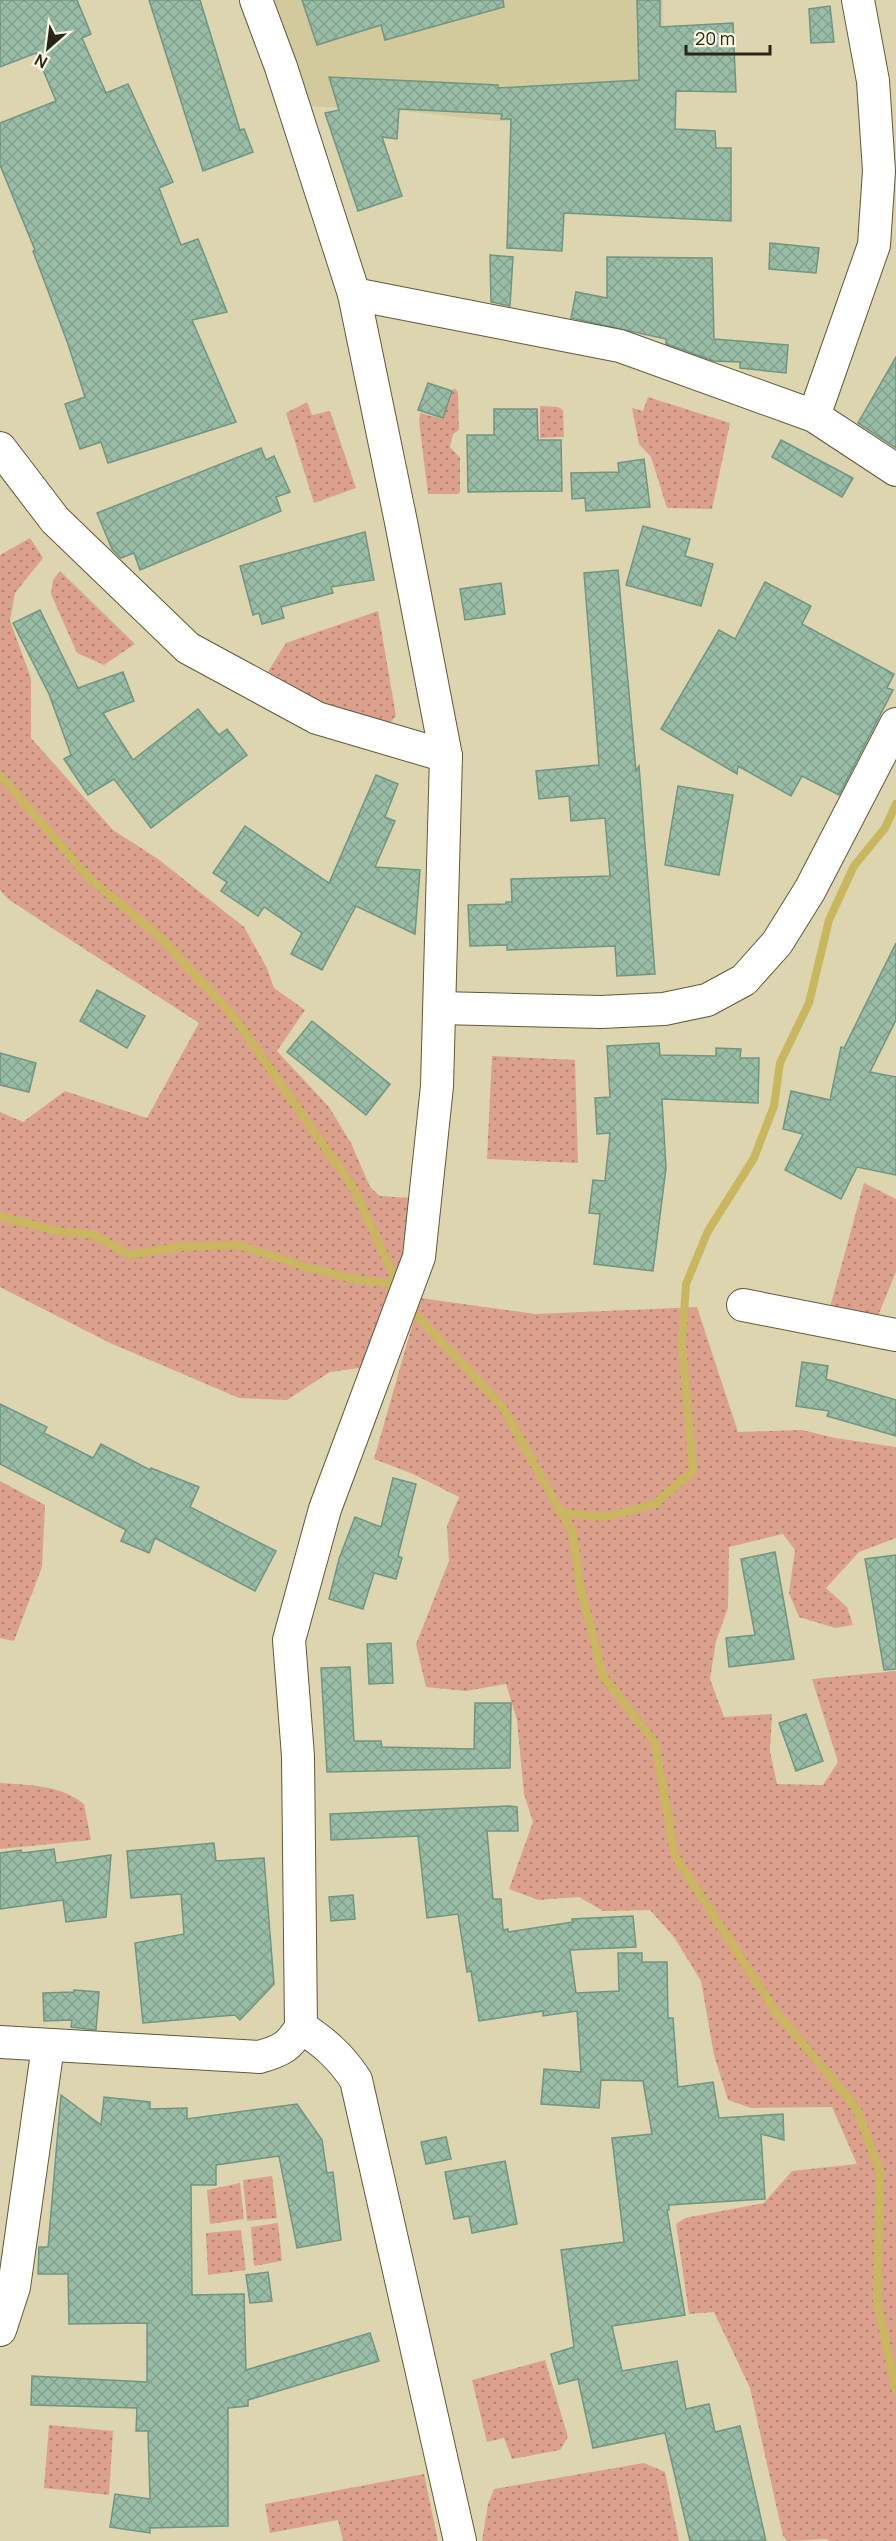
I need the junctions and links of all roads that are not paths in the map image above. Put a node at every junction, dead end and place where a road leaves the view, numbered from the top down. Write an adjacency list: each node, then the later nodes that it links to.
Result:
1 (256, 0): 3 (street)
2 (858, 0): 4 (street)
3 (354, 294): 4 (street); 8 (street)
4 (814, 416): 6 (street)
5 (0, 448): 8 (street)
6 (896, 470)
7 (896, 724): 9 (street)
8 (446, 756): 9 (street)
9 (440, 1008): 12 (street)
10 (743, 1305): 11 (street)
11 (896, 1335)
12 (301, 2027): 14 (street); 16 (street)
13 (0, 2042): 14 (street)
14 (48, 2046): 15 (street)
15 (0, 2330)
16 (460, 2541)

